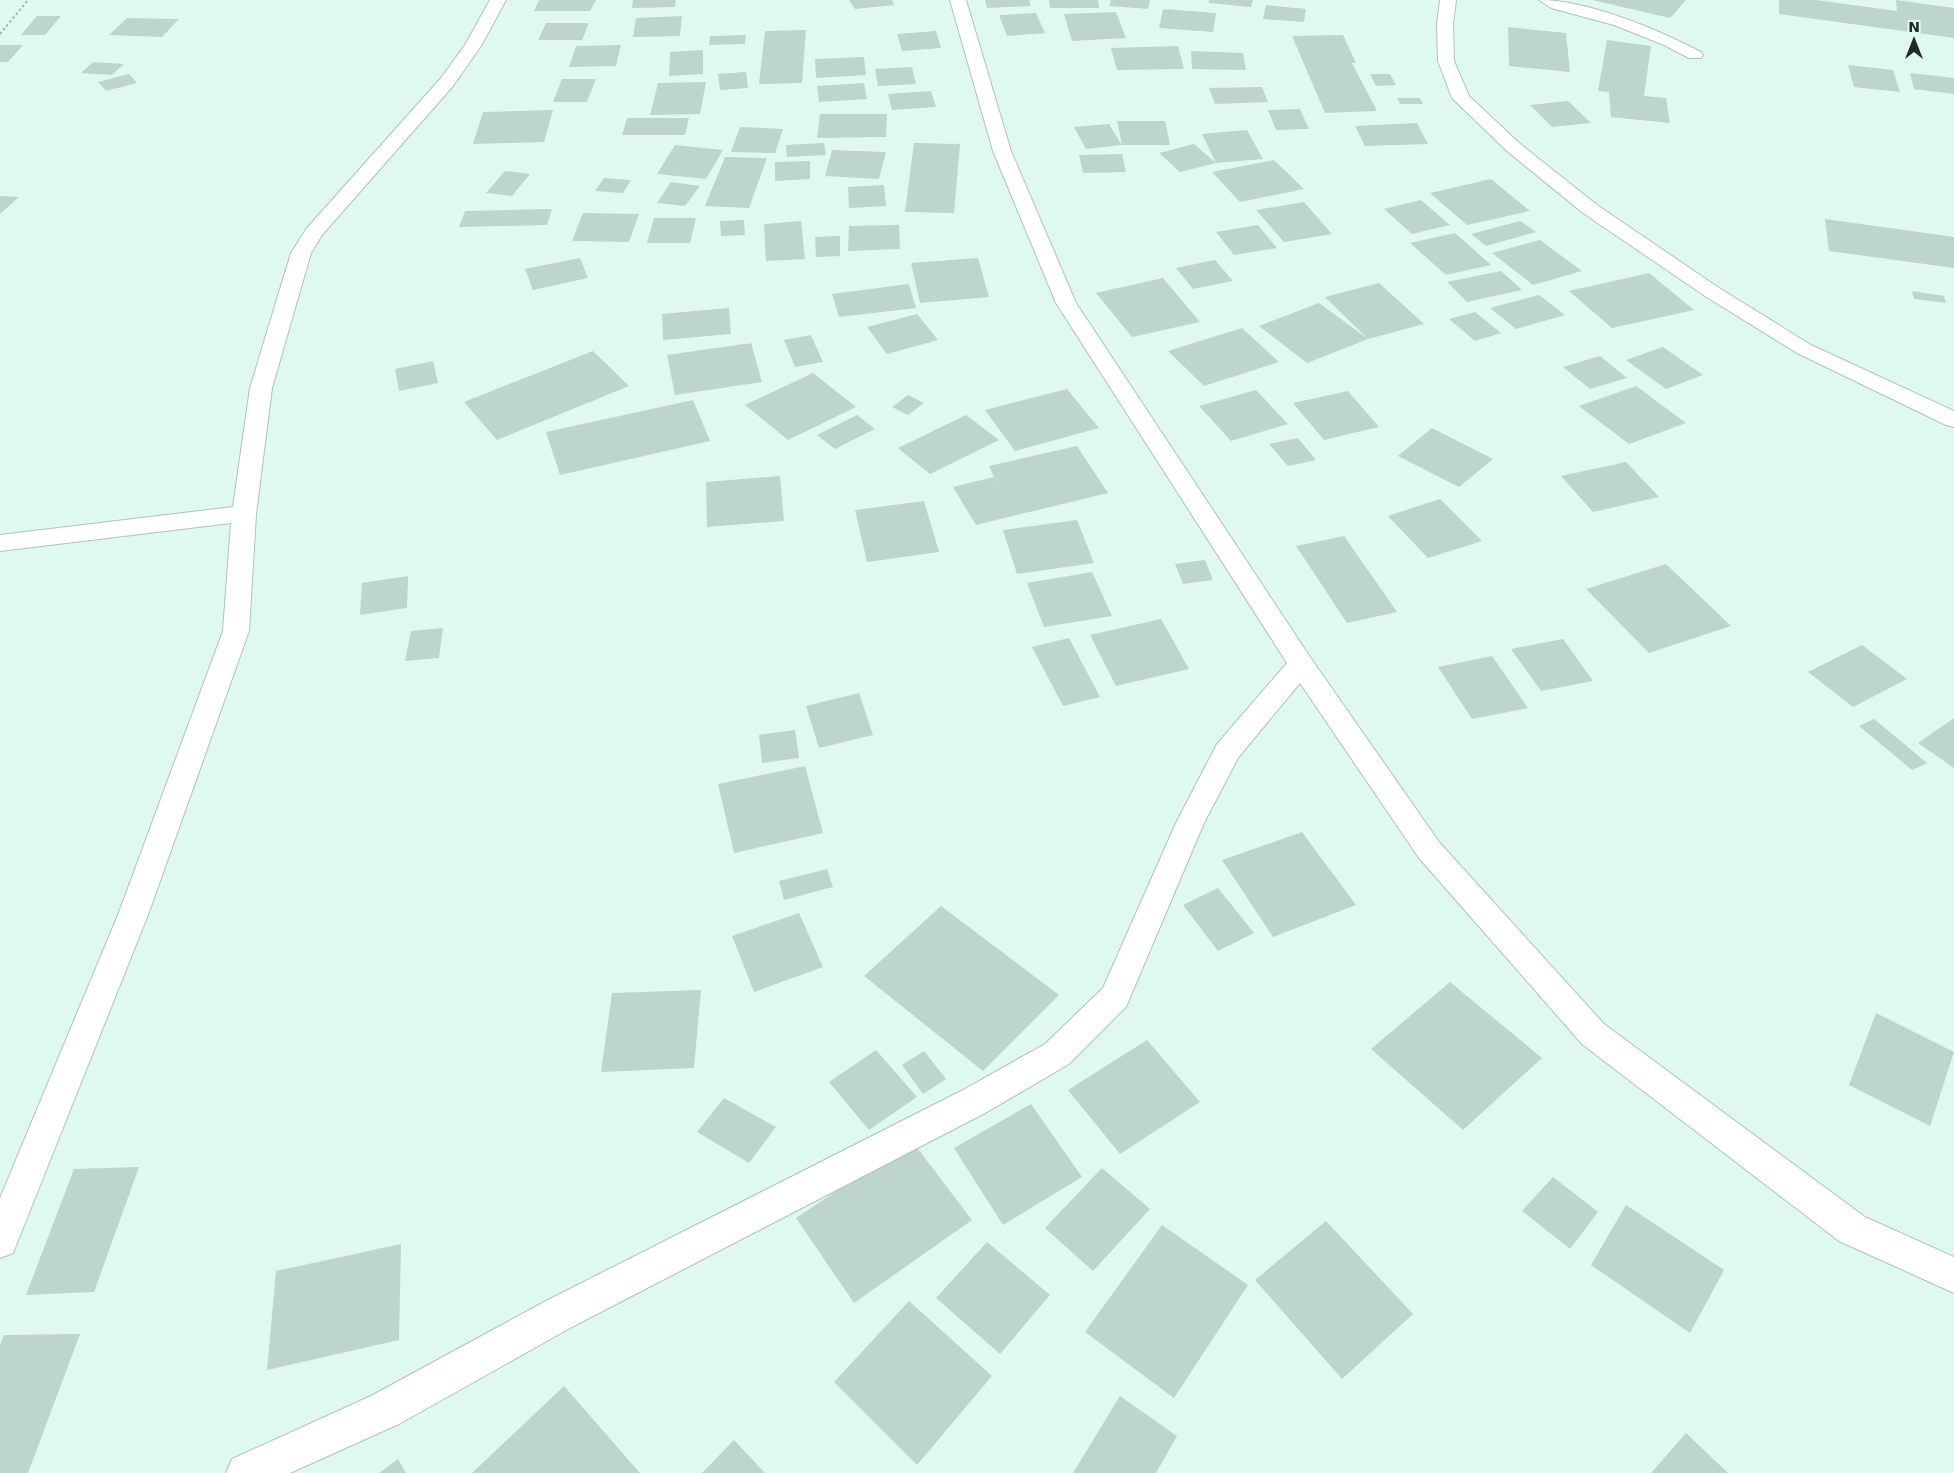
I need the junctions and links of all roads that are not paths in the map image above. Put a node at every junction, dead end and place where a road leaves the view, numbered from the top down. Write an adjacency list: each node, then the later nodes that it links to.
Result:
1 (498, 0): 7 (street)
2 (958, 0): 9 (street)
3 (1448, 0): 6 (street)
4 (1547, 0): 5 (street)
5 (1695, 54)
6 (1954, 420)
7 (244, 514): 8 (street); 10 (street)
8 (0, 543)
9 (1302, 664): 11 (street); 12 (street)
10 (0, 1241)
11 (1954, 1275)
12 (246, 1473)

